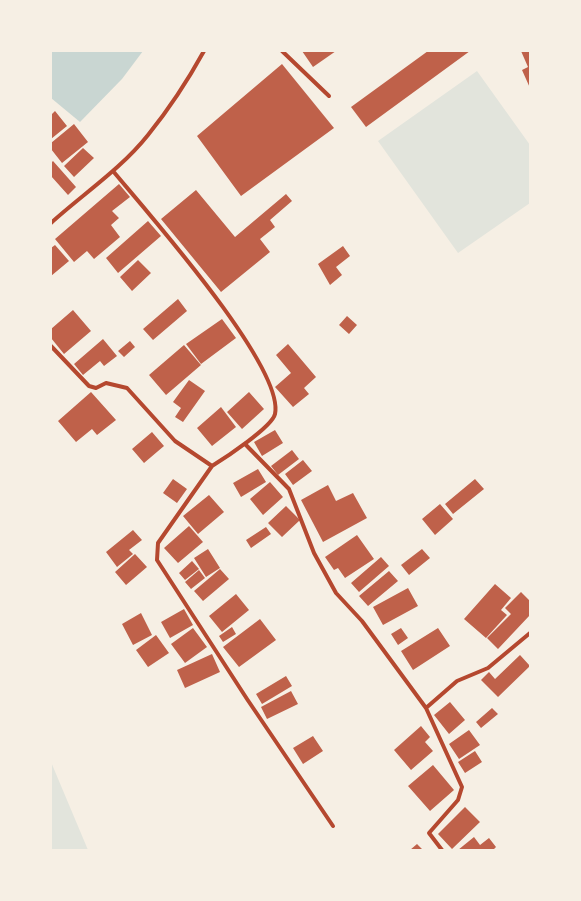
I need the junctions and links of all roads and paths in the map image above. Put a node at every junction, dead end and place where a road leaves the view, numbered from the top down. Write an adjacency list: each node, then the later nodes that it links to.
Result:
1 (204, 51): 4 (street)
2 (282, 51): 3 (street)
3 (329, 96)
4 (113, 171): 5 (street); 7 (street)
5 (51, 223)
6 (51, 346): 8 (street)
7 (245, 444): 8 (street); 10 (street)
8 (212, 466): 11 (street)
9 (530, 633): 10 (street)
10 (426, 708): 12 (street)
11 (333, 826)
12 (442, 850)

